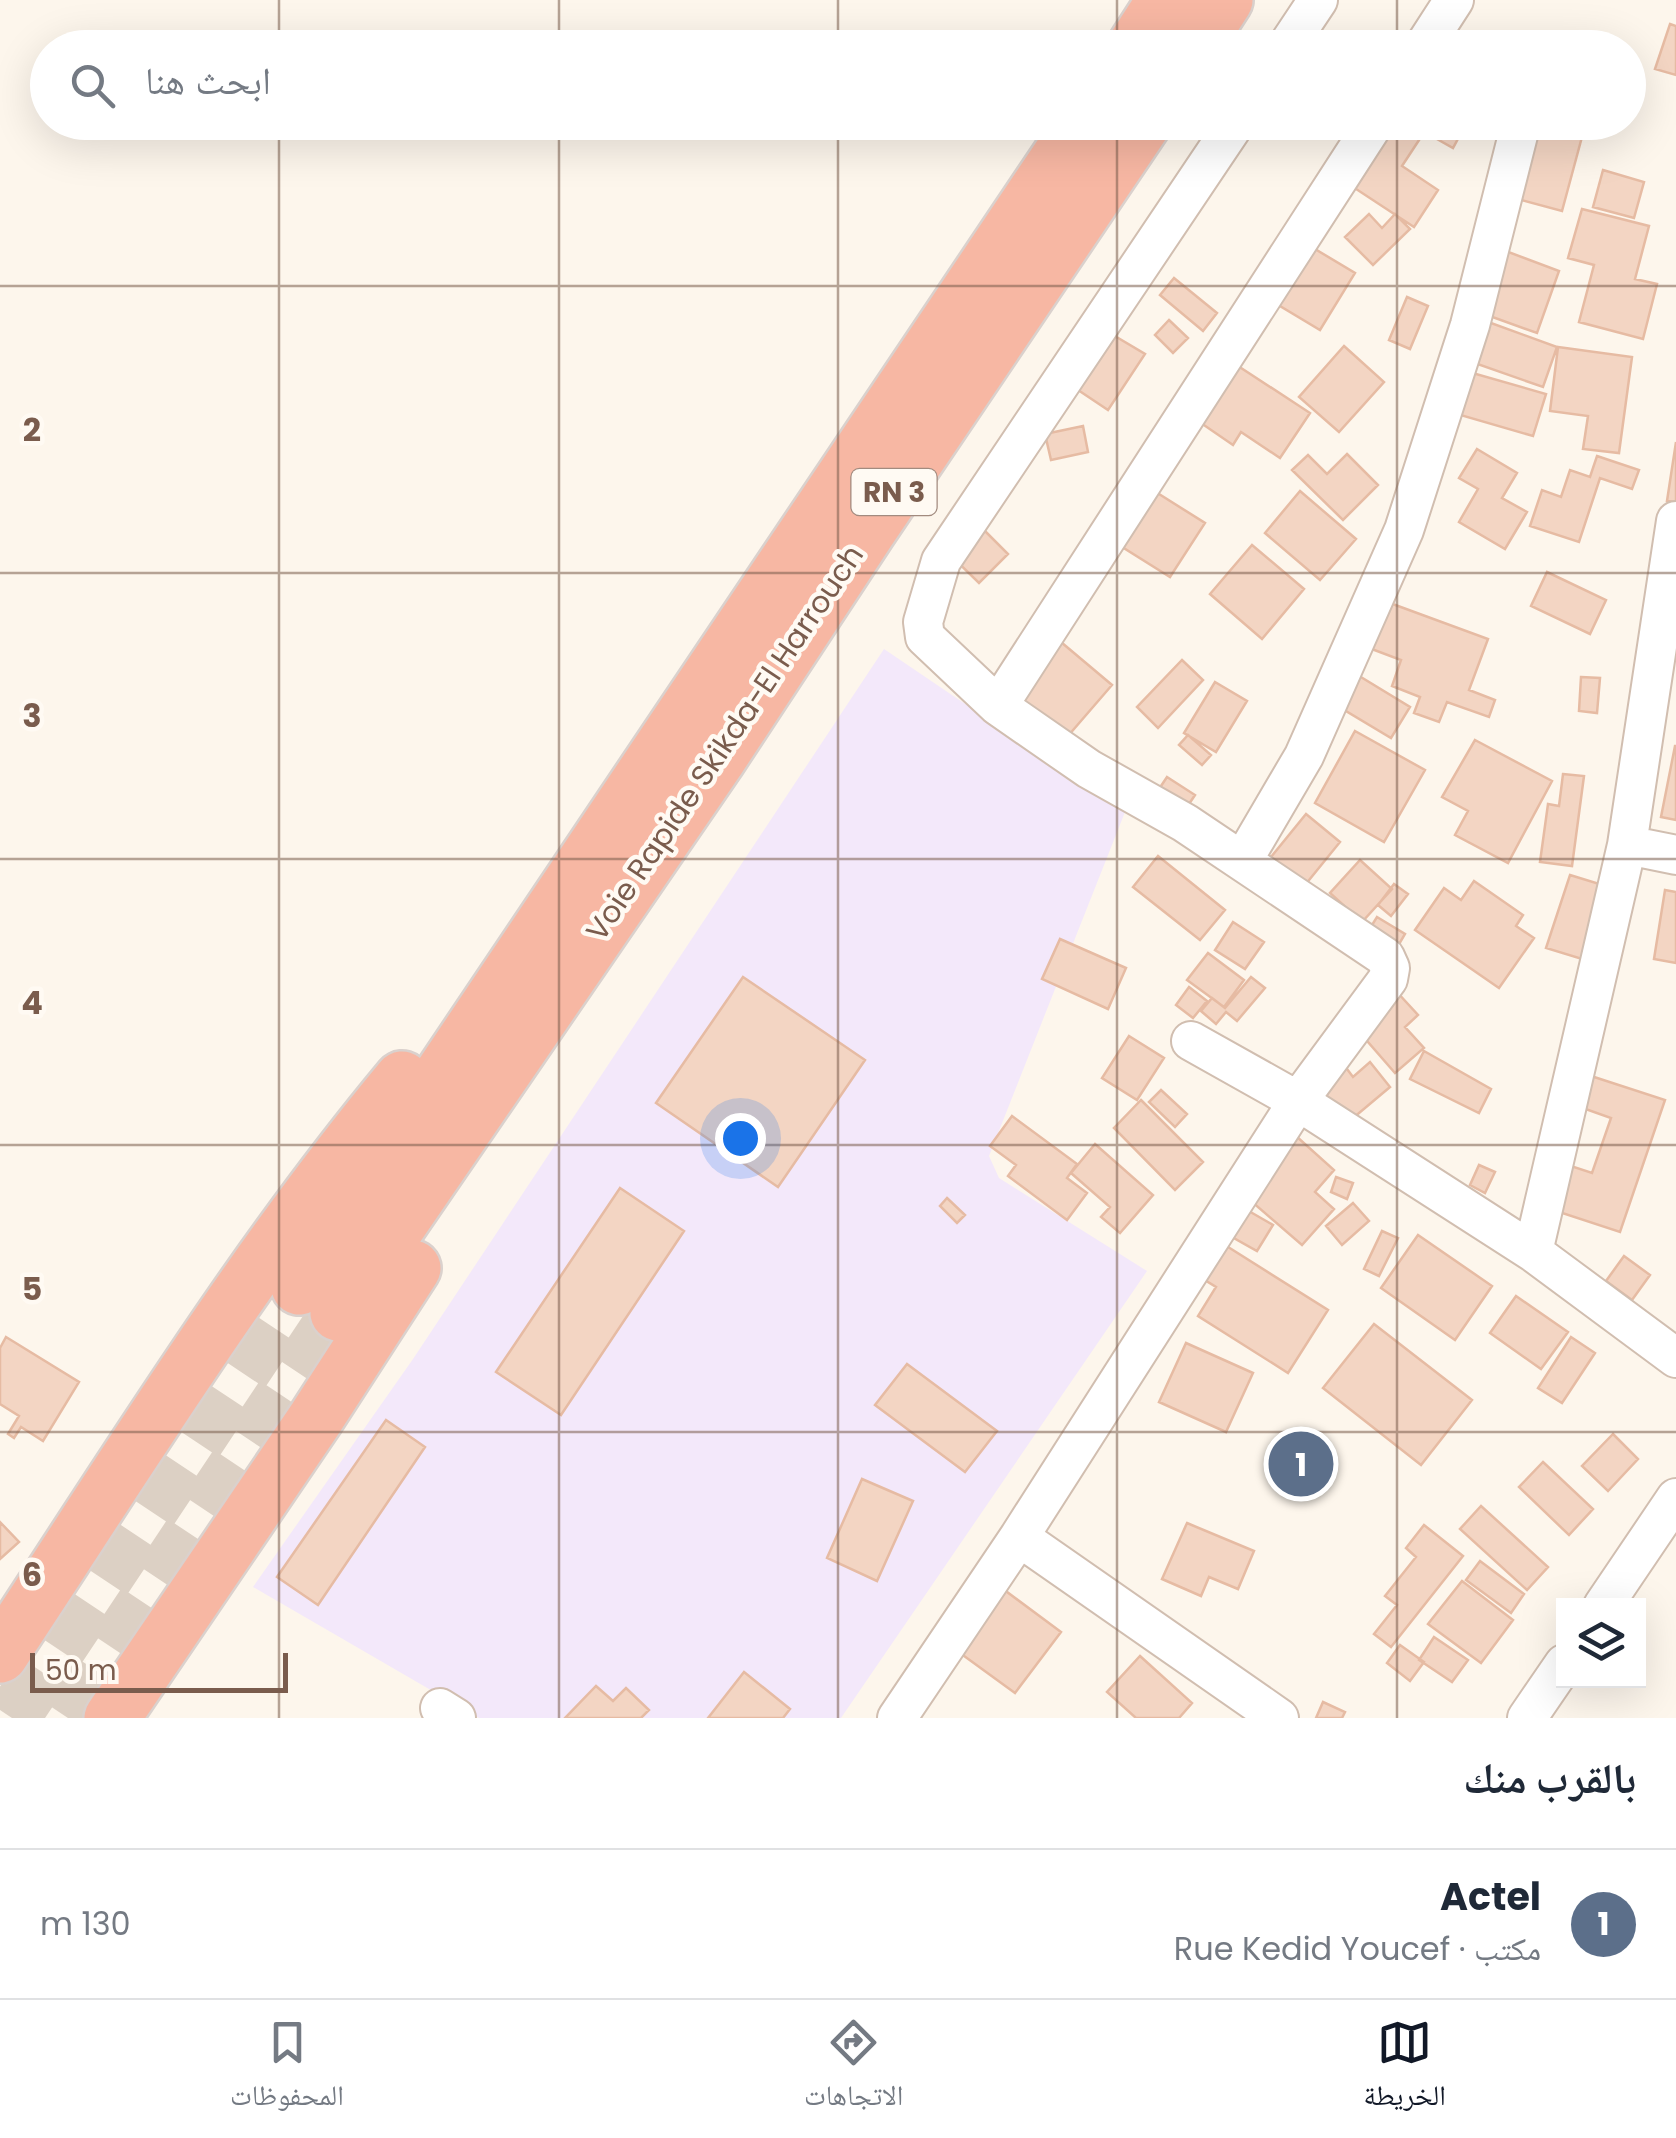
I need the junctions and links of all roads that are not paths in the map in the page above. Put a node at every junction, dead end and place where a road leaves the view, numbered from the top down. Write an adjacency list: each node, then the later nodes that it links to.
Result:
1 (1165, 0): 5 (highway)
2 (1225, 0): 6 (highway)
3 (1318, 0): 7 (street)
4 (1454, 0): 8 (street)
5 (1146, 30)
6 (1206, 30)
7 (1298, 30)
8 (1435, 30)
9 (1073, 140): 18 (highway, Voie Rapide Skikda-El Harrouch / RN 3)
10 (1131, 140): 18 (highway, Voie Rapide Skikda-El Harrouch / RN 3)
11 (1224, 140): 16 (street)
12 (1363, 140): 16 (street)
13 (1517, 140): 20 (street)
14 (1676, 521): 15 (street)
15 (1667, 646): 17 (street)
16 (998, 706): 20 (street)
17 (1627, 845): 19 (street); 23 (street)
18 (622, 852): 24 (highway, Voie Rapide Skikda-El Harrouch / RN 3); 29 (highway); 31 (highway)
19 (1676, 854)
20 (1243, 860): 22 (street)
21 (1191, 1042): 22 (street)
22 (1298, 1101): 23 (street); 27 (street)
23 (1533, 1252): 25 (street)
24 (318, 1300)
25 (1676, 1358)
26 (1676, 1498): 28 (street)
27 (1019, 1537): 32 (street); 33 (street)
28 (1608, 1598)
29 (0, 1655)
30 (1556, 1676): 34 (street)
31 (112, 1718)
32 (897, 1718)
33 (1279, 1718)
34 (1527, 1718)

